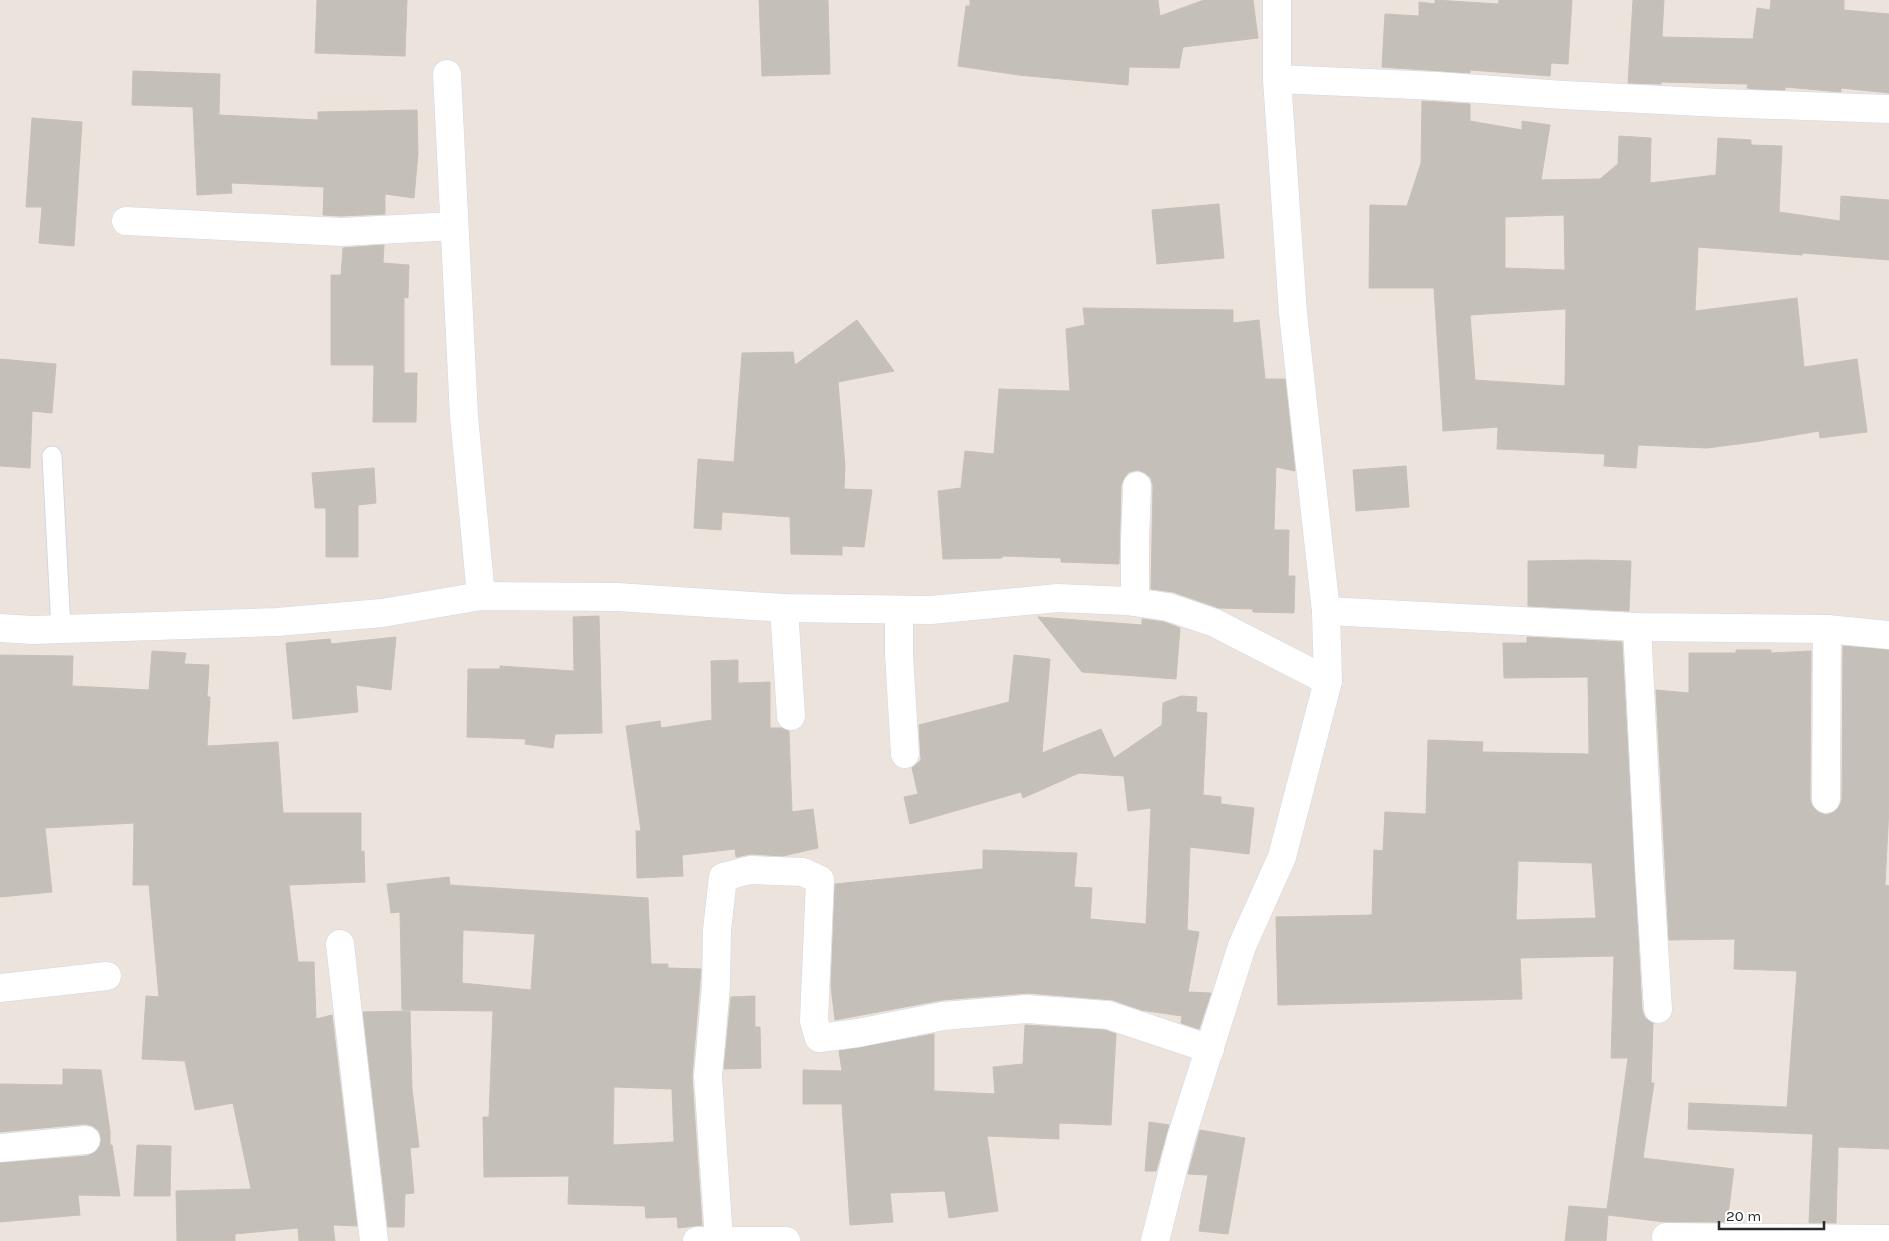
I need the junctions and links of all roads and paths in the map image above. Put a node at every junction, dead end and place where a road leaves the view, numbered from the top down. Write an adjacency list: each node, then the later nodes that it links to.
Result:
1 (1277, 0): 3 (street)
2 (447, 74): 6 (street)
3 (1278, 79): 4 (street); 13 (street)
4 (1889, 109)
5 (126, 221): 6 (street)
6 (454, 226): 9 (street)
7 (52, 456): 16 (lane)
8 (1137, 486): 10 (street)
9 (481, 596): 11 (street); 16 (street)
10 (1135, 602): 12 (street); 19 (street)
11 (784, 608): 12 (street); 20 (street)
12 (899, 610): 21 (street)
13 (1326, 611): 14 (street); 19 (street)
14 (1637, 627): 17 (street); 26 (street)
15 (0, 628): 16 (street)
16 (61, 629)
17 (1827, 629): 18 (street); 22 (street)
18 (1889, 635)
19 (1328, 681): 27 (street)
20 (791, 716)
21 (905, 754)
22 (1826, 799)
23 (340, 944): 33 (street)
24 (107, 976): 25 (street)
25 (0, 988)
26 (1658, 1009)
27 (1210, 1049): 32 (street); 36 (street)
28 (86, 1140): 29 (street)
29 (0, 1148)
30 (1666, 1237): 31 (street)
31 (1889, 1239)
32 (720, 1240): 34 (street); 35 (street)
33 (374, 1241)
34 (697, 1241)
35 (786, 1241)
36 (1155, 1241)

